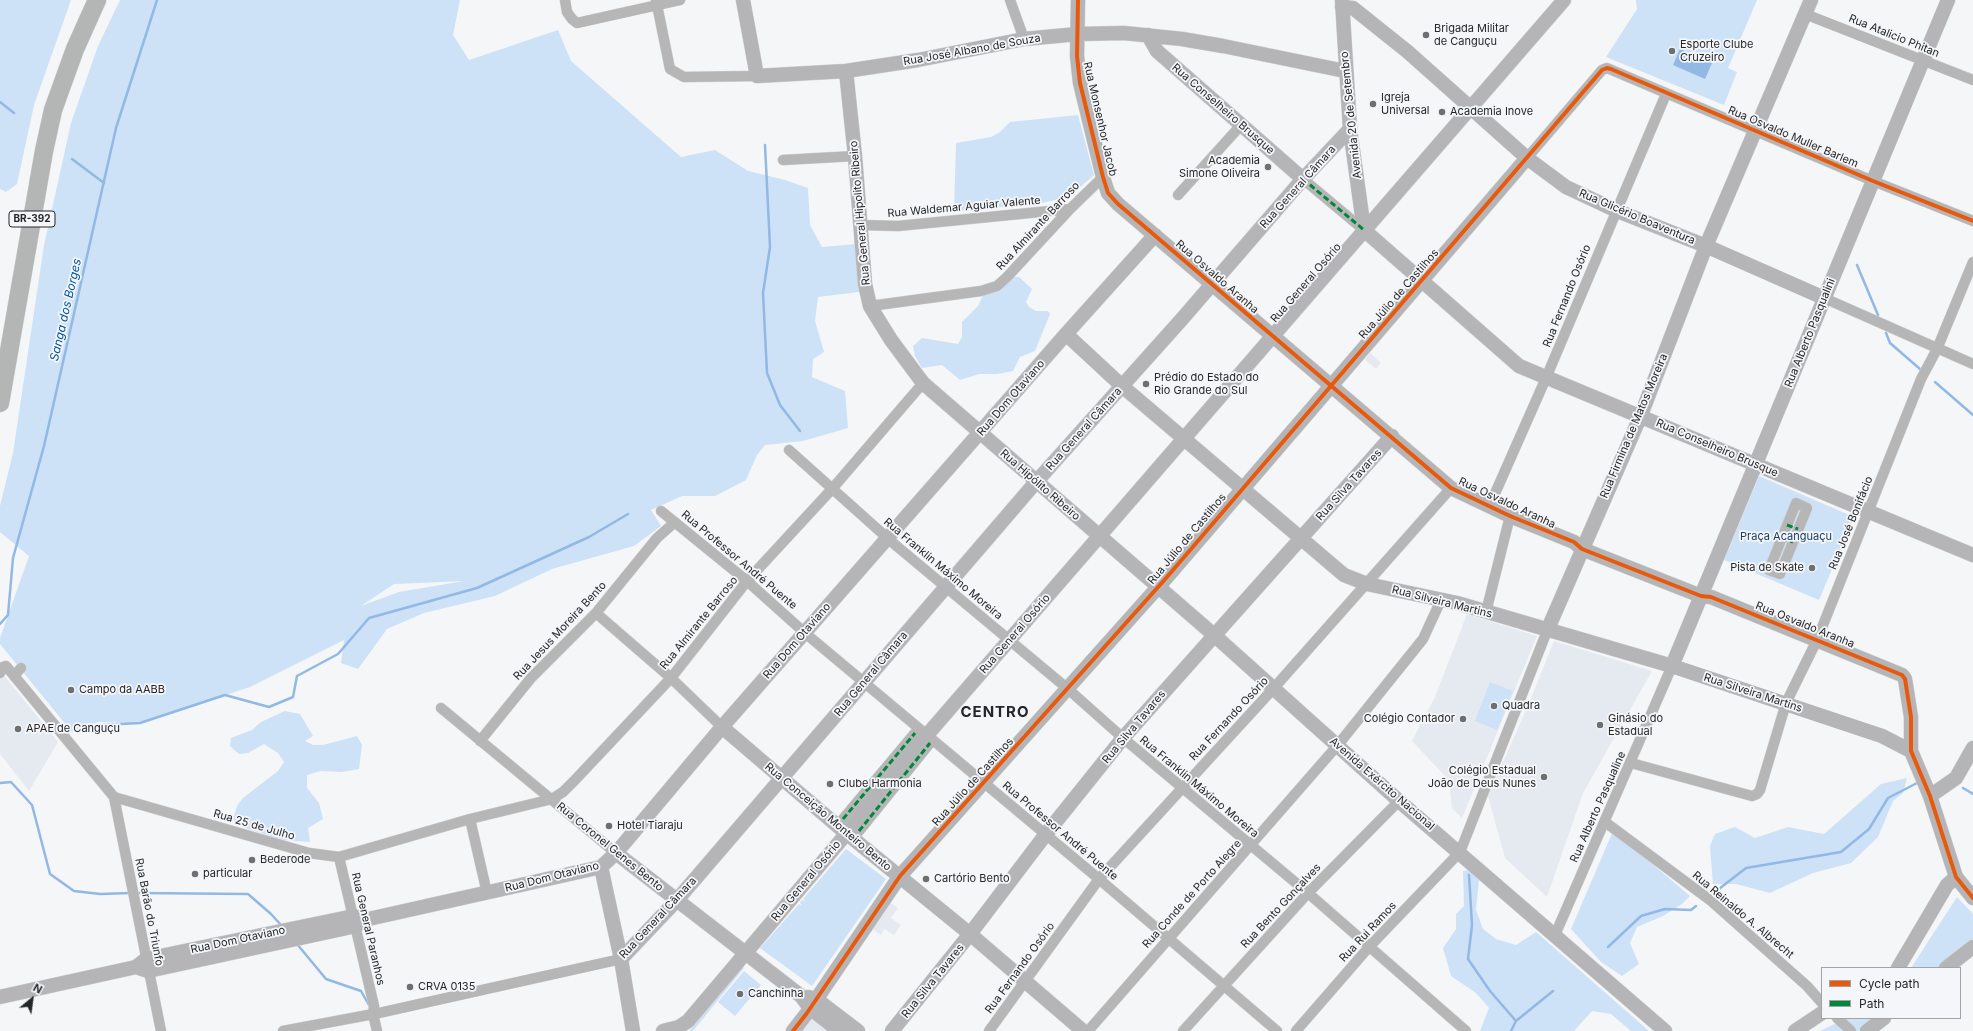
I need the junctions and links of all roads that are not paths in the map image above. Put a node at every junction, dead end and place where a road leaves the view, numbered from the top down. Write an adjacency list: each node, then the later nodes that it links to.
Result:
1 (97, 0): 55 (highway, BR-392)
2 (565, 0): 10 (street)
3 (680, 0): 10 (street)
4 (743, 0): 20 (street)
5 (1010, 0): 15 (street)
6 (1078, 0): 13 (street, Rua Monsenhor Jacob)
7 (1564, 0): 23 (street, Rua General Osório)
8 (1811, 0): 12 (street, Rua Firmina de Matos Moreira)
9 (1948, 0): 16 (street, Rua Alberto Pasqualini)
10 (656, 3): 20 (street, Rua José Albano de Souza)
11 (1342, 4): 19 (street, Avenida 20 de Setembro); 23 (street, Rua Glicério Boaventura)
12 (1806, 14): 16 (street, Rua Atalicio Phitan); 26 (street, Rua Firmina de Matos Moreira)
13 (1078, 34): 14 (street, Rua José Albano de Souza); 15 (street, Rua José Albano de Souza); 30 (street, Rua Monsenhor Jacob)
14 (1148, 35): 19 (street, Rua José Albano de Souza); 24 (street, Rua Conselheiro Brusque)
15 (1024, 39): 18 (street, Rua José Albano de Souza)
16 (1923, 61): 21 (street, Rua Atalicio Phitan); 32 (street, Rua Alberto Pasqualini)
17 (1607, 68): 22 (street, Rua Osvaldo Muller Barlem); 28 (street, Rua Júlio de Castilhos)
18 (846, 71): 20 (street, Rua José Albano de Souza); 27 (street, Rua General Hipolito Ribeiro)
19 (1345, 71): 25 (street, Avenida 20 de Setembro)
20 (757, 76)
21 (1973, 80)
22 (1666, 94): 26 (street, Rua Osvaldo Muller Barlem); 36 (street, Rua Fernando Osório)
23 (1470, 109): 28 (street, Rua Glicério Boaventura); 39 (street, Rua General Osório)
24 (1242, 124): 31 (street, Rua Conselheiro Brusque); 34 (street)
25 (1350, 129): 31 (street, Rua General Câmara); 39 (street, Avenida 20 de Setembro)
26 (1755, 130): 32 (street, Rua Osvaldo Muller Barlem); 41 (street, Rua Firmina de Matos Moreira)
27 (855, 156): 29 (street); 38 (street, Rua General Hipolito Ribeiro)
28 (1527, 158): 36 (street, Rua Glicério Boaventura); 43 (street, Rua Júlio de Castilhos)
29 (783, 160)
30 (1103, 177): 33 (street, Rua Monsenhor Jacob); 35 (street, Rua Almirante Barroso)
31 (1303, 179): 39 (street); 44 (street, Rua General Câmara)
32 (1873, 181): 37 (street, Rua Osvaldo Muller Barlem); 45 (street, Rua Alberto Pasqualini)
33 (1108, 193): 40 (street, Rua Osvaldo Aranha)
34 (1178, 195)
35 (1070, 209): 38 (street, Rua Waldemar Aguiar Valente); 46 (street, Rua Almirante Barroso)
36 (1615, 210): 41 (street, Rua Glicério Boaventura); 51 (street, Rua Fernando Osório)
37 (1973, 221)
38 (861, 225): 46 (street, Rua General Hipolito Ribeiro)
39 (1364, 230): 43 (street, Rua Conselheiro Brusque); 48 (street, Rua General Osório)
40 (1155, 235): 44 (street, Rua Osvaldo Aranha); 47 (street, Rua Dom Otaviano)
41 (1706, 246): 45 (street, Rua Glicério Boaventura); 56 (street, Rua Firmina de Matos Moreira)
42 (1973, 262): 49 (street, Rua José Bonifácio)
43 (1422, 281): 51 (street, Rua Conselheiro Brusque); 54 (street, Rua Júlio de Castilhos)
44 (1212, 285): 48 (street, Rua Osvaldo Aranha); 53 (street, Rua General Câmara)
45 (1824, 298): 49 (street, Rua Glicério Boaventura); 61 (street, Rua Alberto Pasqualini)
46 (870, 306): 52 (street, Rua General Hipolito Ribeiro)
47 (1066, 334): 53 (street, Rua Silveira Martins); 57 (street, Rua Dom Otaviano)
48 (1272, 336): 54 (street, Rua Osvaldo Aranha); 59 (street, Rua General Osório)
49 (1937, 348): 50 (street, Rua Glicério Boaventura); 68 (street, Rua José Bonifácio)
50 (1973, 364)
51 (1546, 378): 56 (street, Rua Conselheiro Brusque); 66 (street, Rua Fernando Osório)
52 (923, 383): 57 (street, Rua General Hipolito Ribeiro); 65 (street, Rua Almirante Barroso)
53 (1122, 386): 59 (street, Rua Silveira Martins); 62 (street, Rua General Câmara)
54 (1332, 386): 58 (street, Rua Osvaldo Aranha); 63 (street, Rua Júlio de Castilhos)
55 (0, 403)
56 (1641, 415): 61 (street, Rua Conselheiro Brusque); 78 (street, Rua Firmina de Matos Moreira)
57 (980, 433): 62 (street, Rua Hipólito Ribeiro); 74 (street, Rua Dom Otaviano)
58 (1392, 436): 64 (street, Rua Osvaldo Aranha); 76 (street, Rua Silva Tavares)
59 (1184, 439): 63 (street, Rua Silveira Martins); 73 (street, Rua General Osório)
60 (789, 450): 65 (street, Rua Franklin Máximo Moreira)
61 (1756, 464): 68 (street, Rua Conselheiro Brusque); 84 (street, Rua Alberto Pasqualini)
62 (1036, 482): 73 (street, Rua Hipólito Ribeiro); 82 (street, Rua General Câmara)
63 (1242, 488): 76 (street, Rua Silveira Martins); 83 (street, Rua Júlio de Castilhos)
64 (1451, 488): 66 (street, Rua Osvaldo Aranha); 81 (street, Rua Fernando Osório)
65 (832, 489): 74 (street, Rua Franklin Máximo Moreira); 80 (street, Rua Almirante Barroso)
66 (1489, 507): 69 (street, Rua Osvaldo Aranha)
67 (662, 511): 70 (street, Rua Professor André Puente)
68 (1869, 512): 79 (street, Rua Conselheiro Brusque); 92 (street, Rua José Bonifácio)
69 (1510, 516): 78 (street, Rua Osvaldo Aranha); 86 (street)
70 (675, 522): 80 (street, Rua Professor André Puente); 87 (street, Rua Jesus Moreira Bento)
71 (1787, 525): 72 (street); 72 (street); 75 (street)
72 (1798, 529): 77 (street)
73 (1100, 536): 83 (street, Avenida Exército Nacional); 91 (street, Rua General Osório)
74 (888, 538): 82 (street, Rua Franklin Máximo Moreira); 89 (street, Rua Dom Otaviano)
75 (1782, 538): 77 (street); 77 (street)
76 (1301, 539): 81 (street, Rua Silveira Martins); 90 (street, Rua Silva Tavares)
77 (1793, 542)
78 (1580, 545): 84 (street, Rua Osvaldo Aranha); 88 (street, Rua Firmina de Matos Moreira)
79 (1973, 555)
80 (747, 581): 89 (street, Rua Professor André Puente); 97 (street, Rua Almirante Barroso)
81 (1367, 584): 85 (street, Rua Silveira Martins); 100 (street, Rua Fernando Osório)
82 (945, 586): 91 (street, Rua Franklin Máximo Moreira); 98 (street, Rua General Câmara)
83 (1158, 587): 90 (street, Avenida Exército Nacional); 99 (street, Rua Júlio de Castilhos)
84 (1705, 594): 92 (street, Rua Osvaldo Aranha); 93 (street, Rua Alberto Pasqualini)
85 (1442, 600): 86 (street, Rua Silveira Martins); 107 (street, Rua Conde de Porto Alegre)
86 (1486, 612): 88 (street, Rua Silveira Martins)
87 (596, 613): 97 (street, Rua Conceição Monteiro Bento); 106 (street, Rua Jesus Moreira Bento)
88 (1547, 631): 93 (street, Rua Silveira Martins); 124 (street, Rua Firmina de Matos Moreira)
89 (805, 633): 98 (street, Rua Professor André Puente); 103 (street, Rua Dom Otaviano)
90 (1214, 635): 100 (street, Avenida Exército Nacional); 105 (street, Rua Silva Tavares)
91 (1010, 640): 99 (street, Rua Franklin Máximo Moreira); 104 (street, Rua General Osório)
92 (1817, 640): 101 (street, Rua José Bonifácio); 109 (street, Rua Osvaldo Aranha)
93 (1672, 666): 101 (street, Rua Silveira Martins); 110 (street, Rua Alberto Pasqualine)
94 (21, 668): 96 (street)
95 (3, 670): 96 (street)
96 (14, 676): 115 (street)
97 (670, 678): 103 (street, Rua Conceição Monteiro Bento); 116 (street, Rua Almirante Barroso)
98 (865, 681): 104 (street, Rua Professor André Puente); 111 (street, Rua General Câmara)
99 (1068, 688): 105 (street, Rua Franklin Máximo Moreira); 112 (street, Rua Júlio de Castilhos)
100 (1273, 689): 107 (street, Avenida Exército Nacional); 113 (street, Rua Fernando Osório)
101 (1786, 703): 109 (street, Rua Silveira Martins); 110 (street, Rua José Bonifácio)
102 (441, 708): 106 (street, Rua Coronel Genes Bento)
103 (722, 727): 111 (street, Rua Conceição Monteiro Bento); 125 (street, Rua Dom Otaviano)
104 (924, 737): 112 (street, Rua Professor André Puente); 119 (street); 121 (street, Rua General Osório)
105 (1123, 738): 113 (street, Rua Franklin Máximo Moreira); 122 (street, Rua Silva Tavares)
106 (480, 741): 116 (street, Rua Coronel Genes Bento)
107 (1337, 746): 117 (street, Avenida Exército Nacional); 123 (street, Rua Conde de Porto Alegre)
108 (1973, 748): 114 (street)
109 (1912, 751): 114 (street)
110 (1631, 763): 120 (street, Rua Alberto Pasqualine)
111 (782, 778): 121 (street, Rua Conceição Monteiro Bento); 134 (street, Rua General Câmara)
112 (984, 783): 122 (street, Rua Professor André Puente); 128 (street, Rua Júlio de Castilhos)
113 (1181, 788): 123 (street, Rua Franklin Máximo Moreira); 130 (street, Rua Fernando Osório)
114 (1930, 796): 129 (street)
115 (114, 797): 126 (street, Rua 25 de Julho); 143 (street, Rua Barão do Triunfo)
116 (552, 799): 118 (street, Rua 25 de Julho); 125 (street, Rua Coronel Genes Bento)
117 (1399, 800): 124 (street, Avenida Exército Nacional); 132 (street, Rua Bento Gonçalves)
118 (470, 819): 126 (street, Rua 25 de Julho); 131 (street)
119 (843, 819)
120 (1605, 822): 137 (street, Rua Alberto Pasqualine); 149 (street, Rua Reinaldo A. Albrecht)
121 (853, 832): 128 (street, Rua Conceição Monteiro Bento); 141 (street, Rua General Osório)
122 (1046, 834): 130 (street, Rua Professor André Puente); 136 (street, Rua Silva Tavares)
123 (1250, 846): 132 (street, Rua Franklin Máximo Moreira); 138 (street, Rua Conde de Porto Alegre)
124 (1460, 852): 137 (street, Avenida Exército Nacional); 139 (street, Rua Rui Ramos)
125 (616, 853): 127 (street, Rua Dom Otaviano); 134 (street, Rua Coronel Genes Bento)
126 (339, 857): 135 (street, Rua General Paranhos)
127 (602, 867): 131 (street, Rua Dom Otaviano); 142 (street)
128 (900, 876): 136 (street, Rua Conceição Monteiro Bento); 150 (street, Rua Júlio de Castilhos)
129 (1956, 877): 133 (street); 144 (street)
130 (1099, 879): 138 (street, Rua Professor André Puente); 146 (street, Rua Fernando Osório)
131 (487, 892): 135 (street, Rua Dom Otaviano)
132 (1308, 894): 139 (street, Rua Franklin Máximo Moreira); 147 (street, Rua Bento Gonçalves)
133 (1973, 898)
134 (677, 900): 141 (street, Rua Coronel Genes Bento); 142 (street, Rua General Câmara)
135 (358, 921): 143 (street, Rua Dom Otaviano); 151 (street, Rua General Paranhos)
136 (970, 934): 146 (street, Rua Conceição Monteiro Bento); 164 (street, Rua Silva Tavares)
137 (1555, 935): 172 (street, Avenida Exército Nacional)
138 (1167, 938): 147 (street, Rua Professor André Puente); 167 (street, Rua Conde de Porto Alegre)
139 (1370, 947): 170 (street, Rua Rui Ramos); 171 (street, Rua Franklin Máximo Moreira)
140 (1973, 947): 145 (street)
141 (745, 953): 150 (street, Rua Coronel Genes Bento); 161 (street, Rua General Osório)
142 (621, 959): 151 (street, Rua General Câmara); 160 (street)
143 (143, 966): 148 (street, Rua Dom Otaviano); 156 (street, Rua Barão do Triunfo)
144 (1899, 967)
145 (1947, 967)
146 (1025, 980): 165 (street, Rua Fernando Osório); 166 (street, Rua Conceição Monteiro Bento)
147 (1224, 986): 168 (street, Rua Bento Gonçalves); 169 (street, Rua Professor André Puente)
148 (0, 997)
149 (1821, 1002)
150 (813, 1004): 155 (street, Rua Coronel Genes Bento); 162 (street, Rua Júlio de Castilhos)
151 (375, 1011): 157 (street, Rua General Câmara); 158 (street, Rua General Paranhos); 159 (street, Rua General Paranhos)
152 (1821, 1014): 173 (street)
153 (1838, 1019): 174 (street)
154 (1883, 1019): 175 (street)
155 (841, 1027): 163 (street, Rua Coronel Genes Bento)
156 (161, 1031)
157 (283, 1031)
158 (376, 1031)
159 (382, 1031)
160 (633, 1031)
161 (664, 1031)
162 (793, 1031)
163 (858, 1031)
164 (892, 1031)
165 (989, 1031)
166 (1083, 1031)
167 (1088, 1031)
168 (1183, 1031)
169 (1277, 1031)
170 (1296, 1031)
171 (1466, 1031)
172 (1665, 1031)
173 (1795, 1031)
174 (1851, 1031)
175 (1867, 1031)

